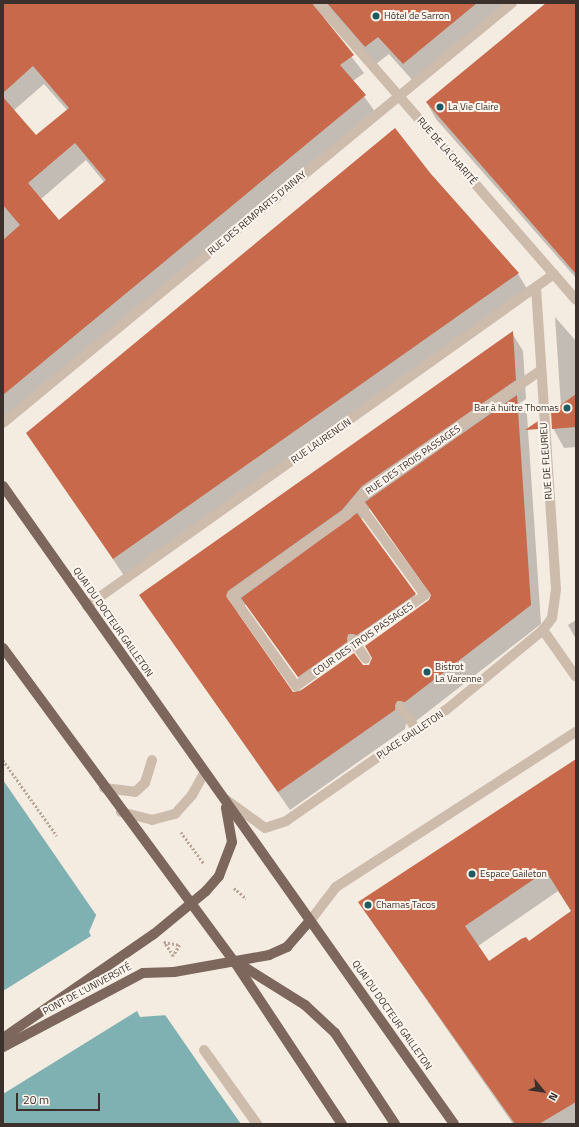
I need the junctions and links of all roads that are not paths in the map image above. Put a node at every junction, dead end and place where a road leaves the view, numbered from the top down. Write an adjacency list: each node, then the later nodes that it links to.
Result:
1 (318, 3): 3 (street, RUE DE LA CHARITÉ)
2 (512, 3): 3 (street, RUE DES REMPARTS D'AINAY)
3 (399, 95): 4 (street, RUE DE LA CHARITÉ); 8 (street, RUE DES REMPARTS D'AINAY)
4 (554, 274): 5 (street, RUE LAURENCIN); 6 (street, RUE DE LA CHARITÉ)
5 (536, 289): 7 (street, RUE DE FLEURIEU); 12 (street, RUE LAURENCIN)
6 (576, 300)
7 (540, 371): 10 (street, RUE DES TROIS PASSAGES); 13 (street, RUE DE FLEURIEU)
8 (3, 423)
9 (3, 486): 12 (main road, QUAI DU DOCTEUR GAILLETON)
10 (357, 502): 11 (street, RUE DES TROIS PASSAGES); 14 (street, COUR DES TROIS PASSAGES)
11 (232, 596): 14 (street, COUR DES TROIS PASSAGES)
12 (87, 606): 22 (main road, QUAI DU DOCTEUR GAILLETON)
13 (543, 630): 17 (street); 19 (street, PLACE GAILLETON)
14 (354, 642): 16 (street)
15 (3, 648): 23 (main road)
16 (366, 659)
17 (576, 677)
18 (400, 706): 19 (street)
19 (417, 730): 24 (street, PLACE GAILLETON)
20 (576, 732): 27 (street)
21 (152, 760): 23 (street)
22 (204, 772): 24 (main road, QUAI DU DOCTEUR GAILLETON); 25 (street)
23 (104, 788): 25 (main road)
24 (222, 797): 26 (main road, QUAI DU DOCTEUR GAILLETON); 27 (main road, QUAI DU DOCTEUR GAILLETON)
25 (121, 812): 26 (main road)
26 (191, 905): 28 (main road); 29 (main road, PONT DE L'UNIVERSITÉ)
27 (310, 921): 28 (main road); 35 (main road, QUAI DU DOCTEUR GAILLETON)
28 (234, 961): 30 (main road, PONT DE L'UNIVERSITÉ); 33 (main road); 34 (main road)
29 (3, 1038)
30 (3, 1047)
31 (204, 1050): 32 (street)
32 (257, 1124)
33 (342, 1124)
34 (395, 1124)
35 (454, 1124)

